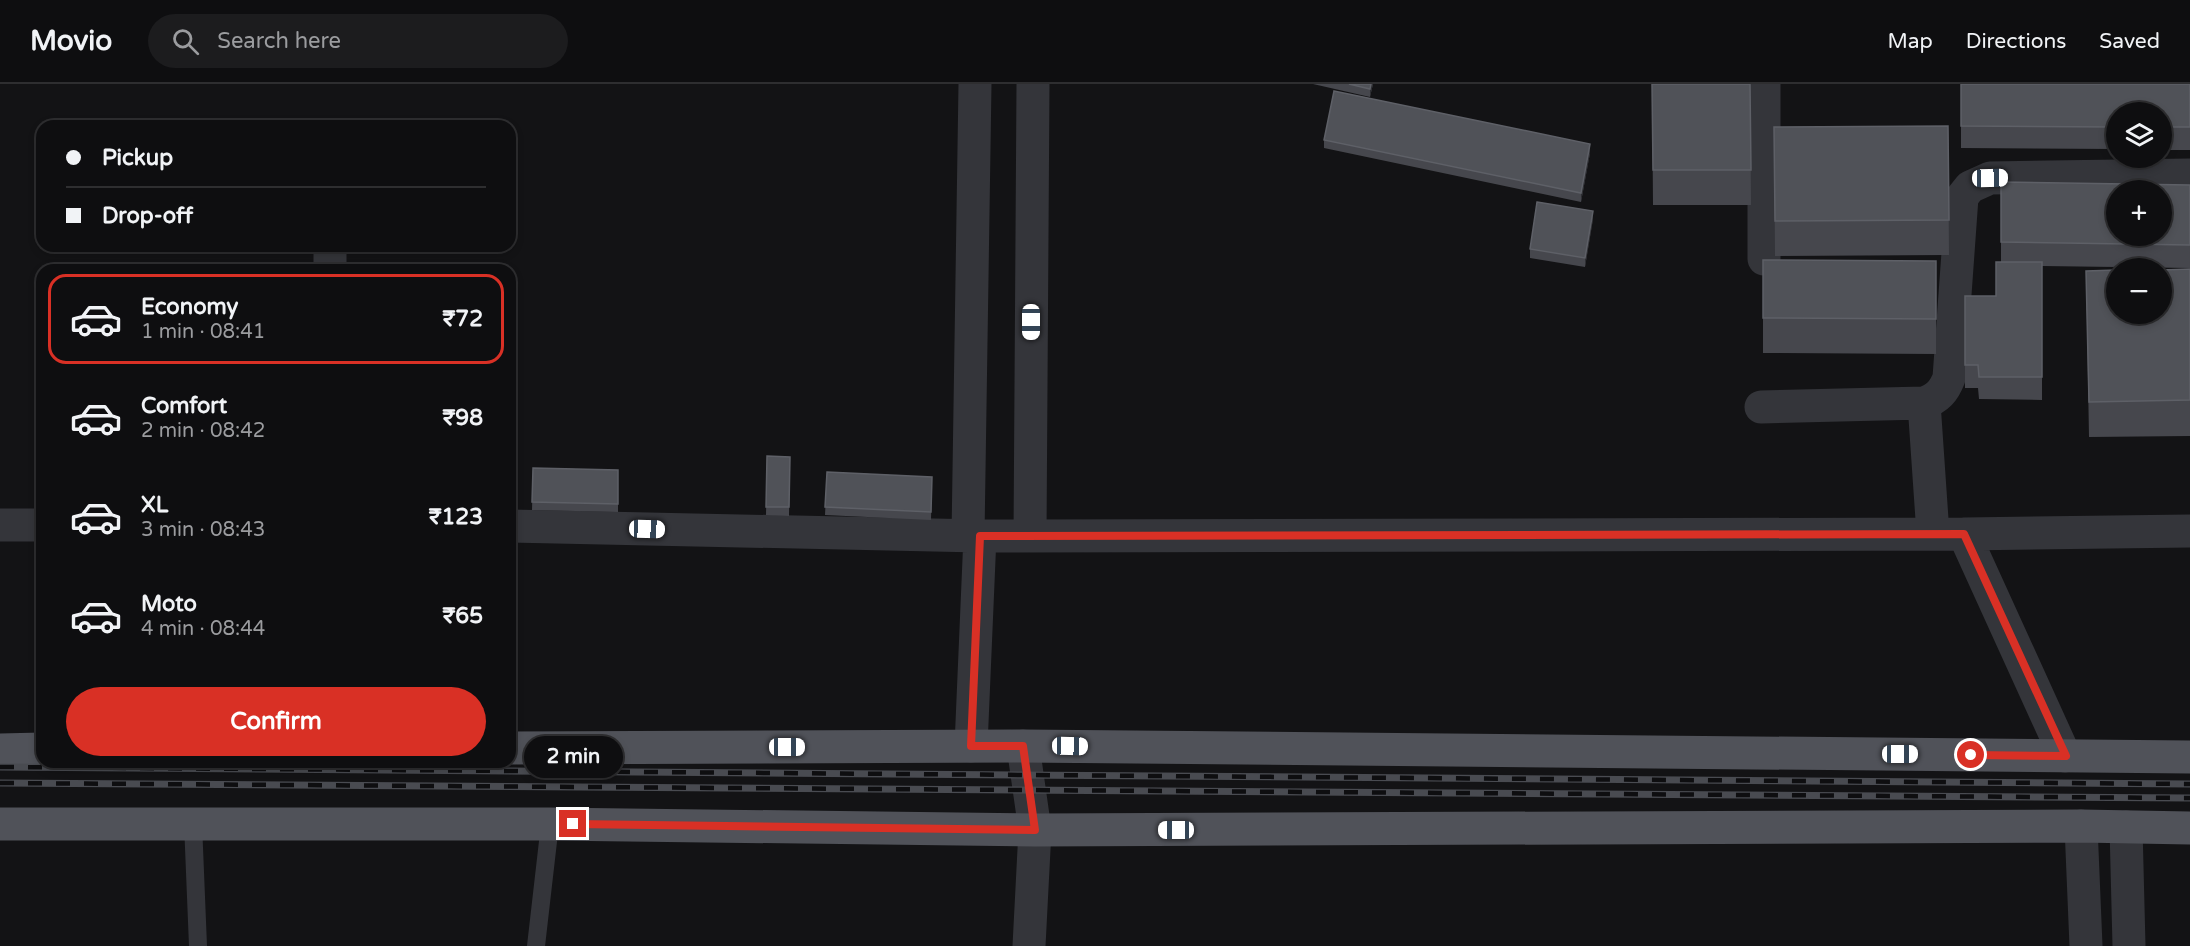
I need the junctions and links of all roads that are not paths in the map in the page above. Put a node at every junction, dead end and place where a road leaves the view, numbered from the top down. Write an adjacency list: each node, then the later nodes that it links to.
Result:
1 (975, 84): 13 (street)
2 (1033, 84): 14 (street)
3 (1764, 84): 5 (street)
4 (2190, 175): 6 (street)
5 (1764, 259)
6 (1924, 403): 7 (street); 12 (street)
7 (1761, 407)
8 (0, 525): 9 (street)
9 (36, 525)
10 (516, 526): 13 (street)
11 (2190, 531): 12 (street)
12 (1948, 534): 14 (street); 20 (street)
13 (974, 536): 14 (street); 15 (street)
14 (1030, 536)
15 (971, 746): 16 (main road); 17 (main road)
16 (1023, 746): 20 (main road); 28 (street)
17 (516, 748)
18 (36, 749): 19 (main road)
19 (0, 750)
20 (2066, 756): 21 (main road)
21 (2190, 757)
22 (0, 824): 23 (main road)
23 (193, 824): 24 (main road); 29 (lane)
24 (550, 824): 28 (main road); 30 (lane)
25 (2081, 826): 26 (main road); 28 (main road); 32 (street)
26 (2126, 827): 27 (main road); 33 (street)
27 (2190, 828)
28 (1035, 830): 31 (street)
29 (198, 946)
30 (536, 946)
31 (1029, 946)
32 (2086, 946)
33 (2129, 946)

